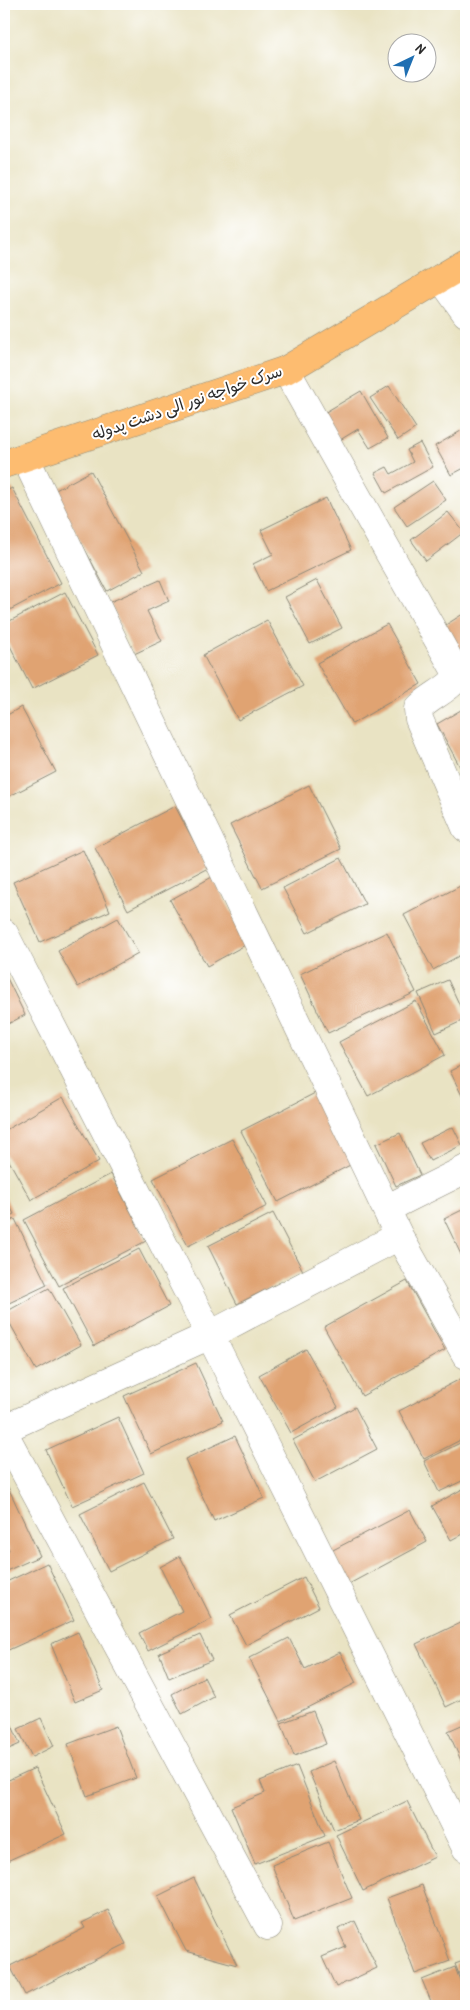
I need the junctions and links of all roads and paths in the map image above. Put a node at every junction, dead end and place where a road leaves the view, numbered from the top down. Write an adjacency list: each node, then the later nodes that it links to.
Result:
1 (466, 263): 2 (main road, سرک خواجه نور الی دشت پدوله)
2 (441, 278): 3 (street); 4 (main road, سرک خواجه نور الی دشت پدوله)
3 (466, 313)
4 (286, 370): 5 (main road, سرک خواجه نور الی دشت پدوله); 6 (street)
5 (14, 460): 9 (street)
6 (466, 828)
7 (4, 933): 11 (street)
8 (466, 1169): 9 (street)
9 (386, 1209): 10 (street)
10 (399, 1236): 11 (street); 12 (street)
11 (210, 1335): 13 (street); 15 (street)
12 (466, 1355)
13 (4, 1428)
14 (4, 1434): 16 (street)
15 (466, 1848)
16 (268, 1926)

